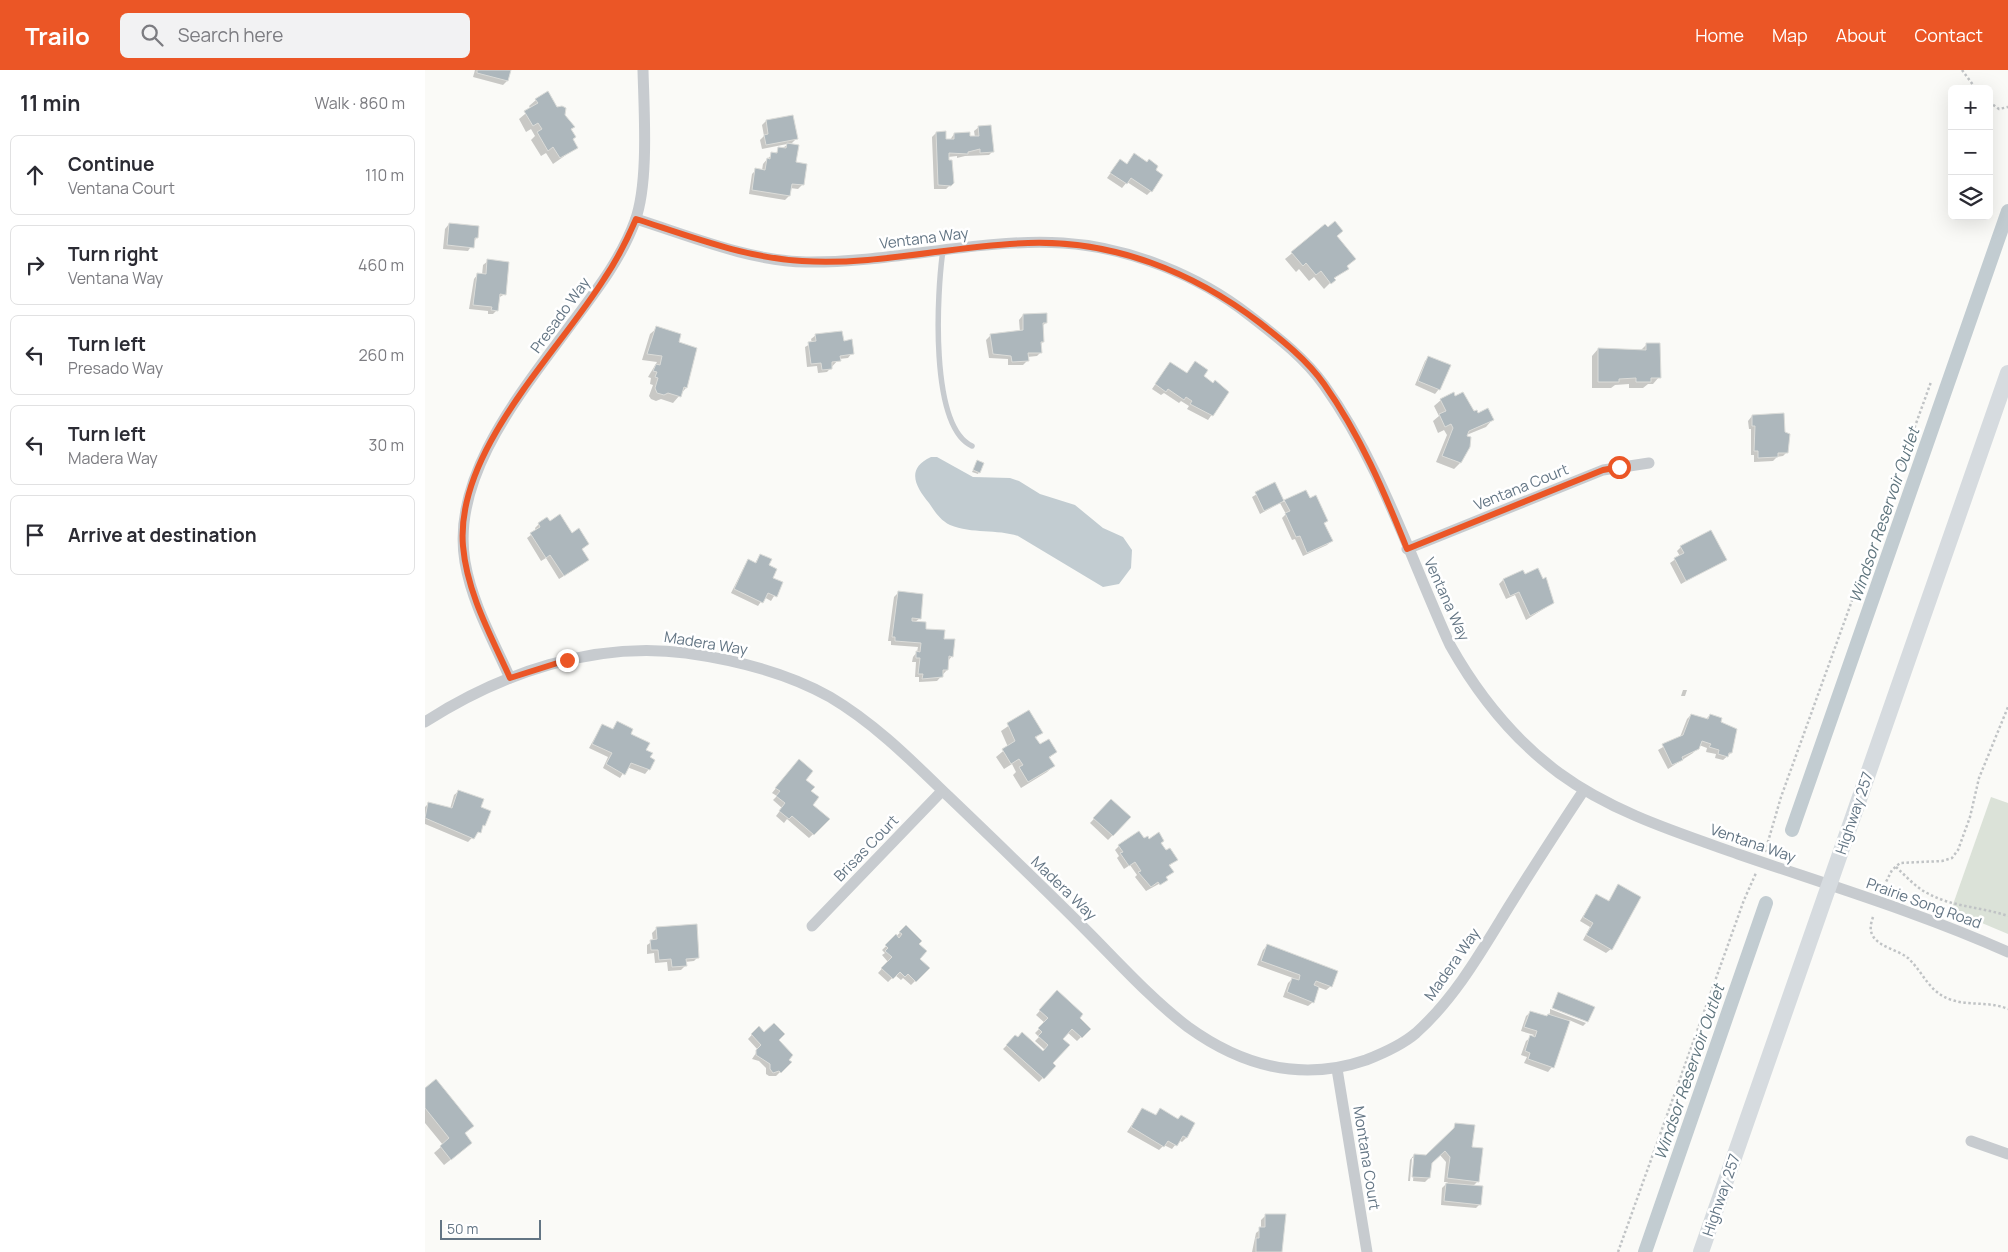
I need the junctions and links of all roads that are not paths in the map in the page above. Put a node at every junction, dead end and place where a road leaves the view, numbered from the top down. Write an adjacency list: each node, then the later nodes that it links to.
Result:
1 (643, 70): 2 (street, Presado Way)
2 (636, 219): 3 (street, Ventana Way); 8 (street, Presado Way)
3 (943, 250): 5 (lane); 7 (street, Ventana Way)
4 (2008, 373): 12 (main road, Highway 257)
5 (972, 446)
6 (1649, 463): 7 (street, Ventana Court)
7 (1407, 549): 10 (street, Ventana Way)
8 (510, 678): 9 (street, Madera Way); 11 (street, Madera Way)
9 (425, 722)
10 (1584, 790): 12 (street, Ventana Way); 15 (street, Madera Way)
11 (942, 791): 13 (street, Brisas Court); 15 (street, Madera Way)
12 (1829, 885): 14 (street, Prairie Song Road); 19 (main road, Highway 257)
13 (812, 926)
14 (2008, 952)
15 (1337, 1069): 18 (street, Montana Court)
16 (1971, 1141): 17 (street)
17 (2008, 1154)
18 (1367, 1252)
19 (1701, 1252)

